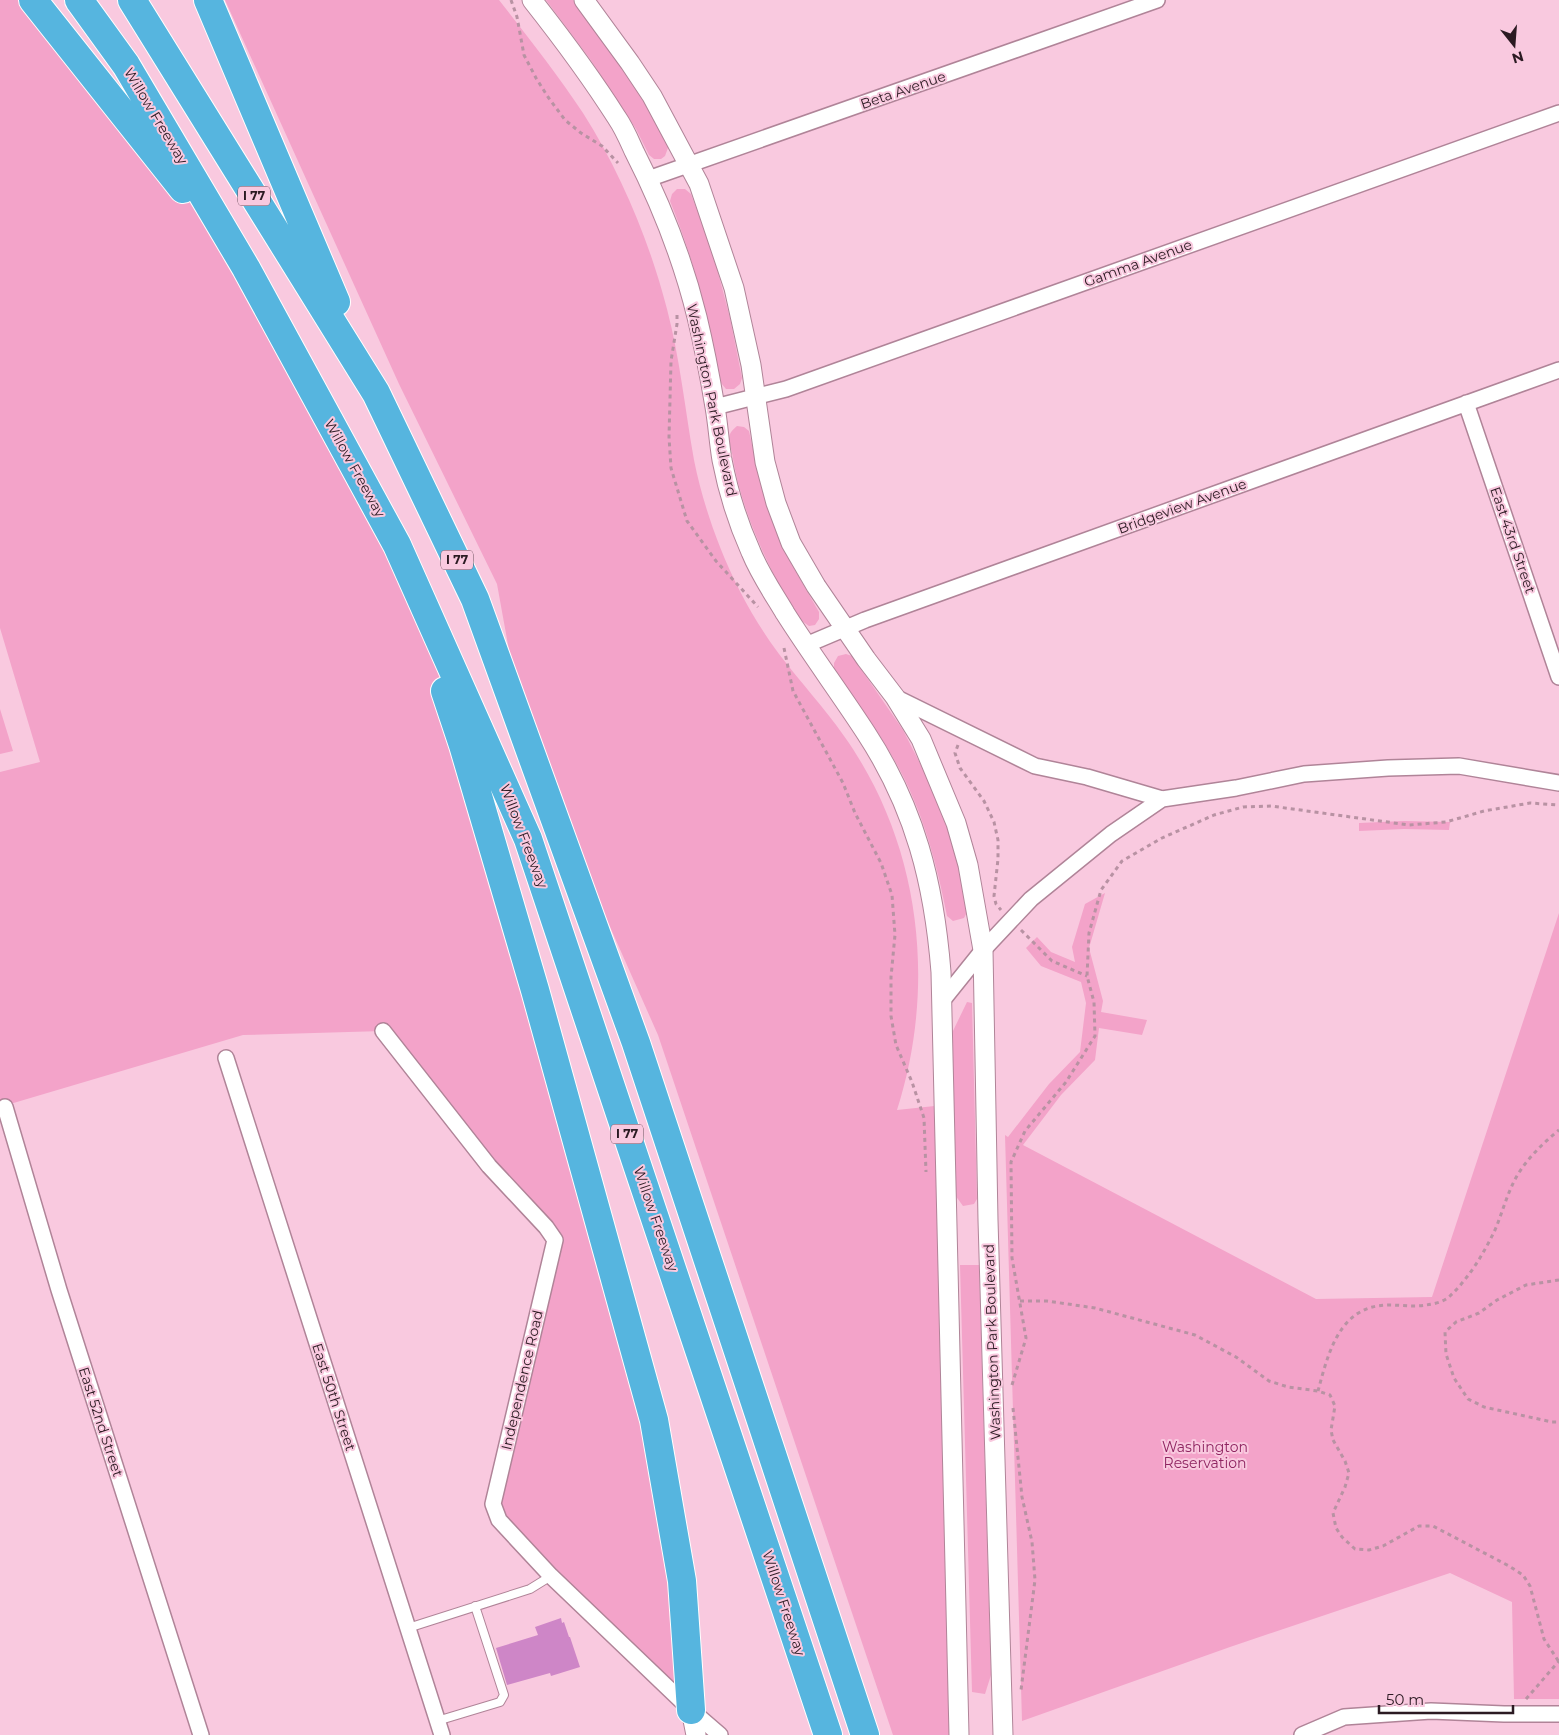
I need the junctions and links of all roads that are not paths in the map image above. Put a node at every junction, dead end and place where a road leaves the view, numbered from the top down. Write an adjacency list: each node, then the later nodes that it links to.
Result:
1 (33, 0): 11 (highway)
2 (79, 0): 11 (highway, Willow Freeway / I 77)
3 (132, 0): 13 (highway, I 77)
4 (208, 0): 13 (highway)
5 (532, 0): 10 (street, Washington Park Boulevard)
6 (584, 0): 9 (street, Washington Park Boulevard)
7 (1157, 0): 9 (street, Beta Avenue)
8 (1559, 113): 14 (street, Gamma Avenue)
9 (689, 165): 10 (street, Beta Avenue); 14 (street, Washington Park Boulevard)
10 (648, 179): 16 (street, Washington Park Boulevard)
11 (246, 268): 17 (highway, Willow Freeway / I 77)
12 (1559, 370): 15 (street, Bridgeview Avenue)
13 (376, 393): 38 (highway, I 77)
14 (756, 397): 16 (street, Gamma Avenue); 18 (street, Washington Park Boulevard)
15 (1466, 403): 18 (street, Bridgeview Avenue); 20 (street, East 43rd Street)
16 (715, 408): 19 (street, Washington Park Boulevard)
17 (397, 545): 33 (highway); 37 (highway, Willow Freeway / I 77)
18 (845, 627): 19 (street, Bridgeview Avenue); 21 (street, Washington Park Boulevard)
19 (806, 645): 25 (street, Washington Park Boulevard)
20 (1559, 677)
21 (895, 697): 23 (street, Washington Park Boulevard); 24 (street, Washington Park Boulevard)
22 (1559, 783): 23 (street, Washington Park Boulevard)
23 (1162, 799): 24 (street, Washington Park Boulevard)
24 (983, 950): 25 (street, Washington Park Boulevard); 40 (street, Washington Park Boulevard)
25 (942, 1001): 39 (street, Washington Park Boulevard)
26 (383, 1031): 29 (street, Independence Road)
27 (226, 1058): 31 (street, East 50th Street)
28 (5, 1107): 35 (street, East 52nd Street)
29 (551, 1576): 30 (lane); 33 (street, Independence Road)
30 (475, 1606): 31 (lane); 34 (lane)
31 (408, 1628): 34 (street, East 50th Street)
32 (1559, 1714): 41 (street)
33 (694, 1723): 36 (street, Independence Road)
34 (440, 1728)
35 (201, 1735)
36 (720, 1735)
37 (828, 1735)
38 (865, 1735)
39 (959, 1735)
40 (1003, 1735)
41 (1302, 1735)

